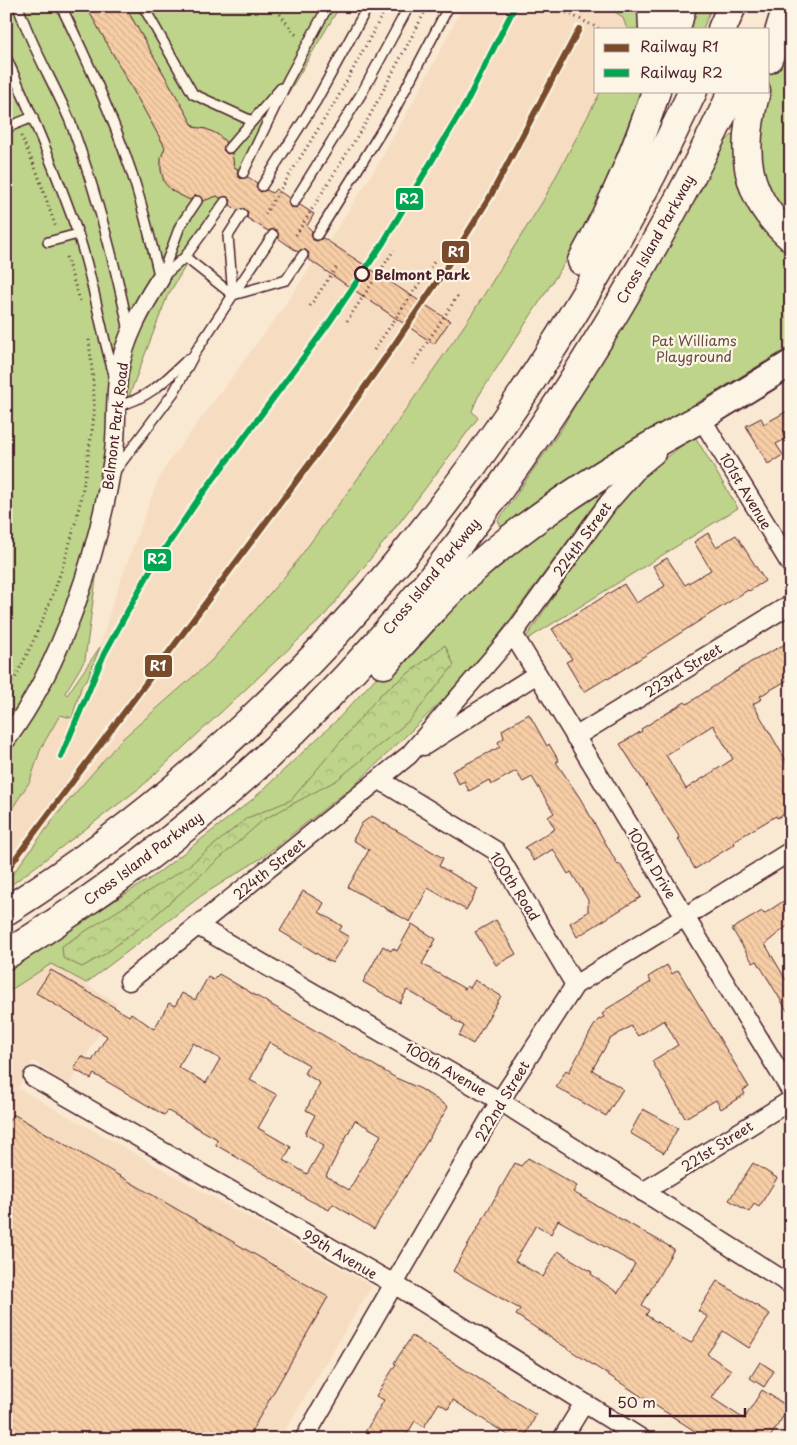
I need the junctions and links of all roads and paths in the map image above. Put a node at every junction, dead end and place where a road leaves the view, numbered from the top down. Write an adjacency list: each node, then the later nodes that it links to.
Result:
1 (18, 6): 65 (lane)
2 (61, 6): 58 (lane)
3 (143, 6): 34 (lane)
4 (274, 6): 23 (path)
5 (328, 6): 23 (lane)
6 (368, 6): 39 (lane)
7 (387, 6): 44 (path)
8 (409, 6): 42 (lane)
9 (428, 6): 49 (path)
10 (449, 6): 47 (lane)
11 (553, 6): 17 (path)
12 (652, 6): 19 (highway)
13 (682, 6): 20 (highway)
14 (732, 6): 21 (highway)
15 (770, 6): 22 (highway)
16 (787, 6): 24 (highway)
17 (562, 8): 18 (path)
18 (598, 28)
19 (653, 28)
20 (676, 28)
21 (722, 28)
22 (761, 28)
23 (309, 43): 26 (lane)
24 (770, 54)
25 (6, 57): 33 (lane)
26 (288, 80): 34 (lane); 38 (lane)
27 (693, 92): 74 (highway)
28 (732, 92): 83 (highway, Cross Island Parkway)
29 (756, 92): 50 (highway)
30 (655, 93): 74 (highway)
31 (6, 102): 32 (path)
32 (12, 114)
33 (33, 118): 35 (lane); 46 (lane)
34 (252, 120): 37 (lane)
35 (6, 128)
36 (20, 133): 45 (path)
37 (229, 148)
38 (243, 173)
39 (262, 186)
40 (197, 201): 58 (lane)
41 (225, 202): 55 (lane)
42 (294, 202)
43 (242, 214): 60 (lane)
44 (265, 214)
45 (57, 230)
46 (78, 234): 51 (lane); 70 (lane)
47 (317, 234)
48 (274, 235): 60 (lane)
49 (296, 235)
50 (791, 237)
51 (48, 242)
52 (394, 250): 63 (path)
53 (303, 256): 60 (lane)
54 (66, 257): 62 (path)
55 (185, 257): 58 (lane); 60 (lane)
56 (434, 262): 66 (path)
57 (338, 265): 61 (path)
58 (160, 279): 65 (street, Belmont Park Road)
59 (459, 294): 69 (path)
60 (233, 295): 67 (lane)
61 (310, 306)
62 (83, 309)
63 (347, 321)
64 (89, 335): 79 (path)
65 (130, 336): 70 (street, Belmont Park Road)
66 (374, 350)
67 (196, 351): 71 (lane); 73 (lane)
68 (791, 363): 72 (street, 224th Street)
69 (413, 364)
70 (118, 387): 71 (street, Belmont Park Road)
71 (117, 406): 73 (street, Belmont Park Road)
72 (700, 418): 75 (street, 101st Avenue); 77 (street, 224th Street); 83 (highway)
73 (110, 476): 81 (street, Belmont Park Road)
74 (444, 505): 86 (highway)
75 (791, 565)
76 (791, 604): 80 (street, 223rd Street)
77 (513, 634): 78 (street, 100th Drive); 82 (street, 224th Street)
78 (537, 674): 80 (street, 100th Drive); 82 (street, 224th Street)
79 (6, 695)
80 (575, 737): 87 (street, 100th Drive)
81 (6, 740)
82 (409, 755): 84 (street, 224th Street)
83 (258, 765): 89 (highway, Cross Island Parkway)
84 (380, 780): 88 (street, 224th Street); 91 (street, 100th Road)
85 (791, 851): 87 (street, 222nd Street)
86 (6, 911)
87 (684, 917): 91 (street, 222nd Street); 93 (street, 100th Drive)
88 (198, 926): 90 (street, 224th Street); 95 (street, 100th Avenue)
89 (6, 955)
90 (129, 981)
91 (575, 984): 95 (street, 222nd Street)
92 (33, 1077): 97 (street, 99th Avenue)
93 (791, 1091)
94 (791, 1100): 96 (street, 221st Street)
95 (500, 1101): 96 (street, 100th Avenue); 97 (street, 222nd Street)
96 (643, 1192): 98 (street, 100th Avenue)
97 (394, 1284): 99 (street, 99th Avenue); 100 (street, 222nd Street)
98 (791, 1285)
99 (584, 1403): 101 (street); 102 (street, 99th Avenue)
100 (304, 1439)
101 (562, 1439)
102 (642, 1439)

